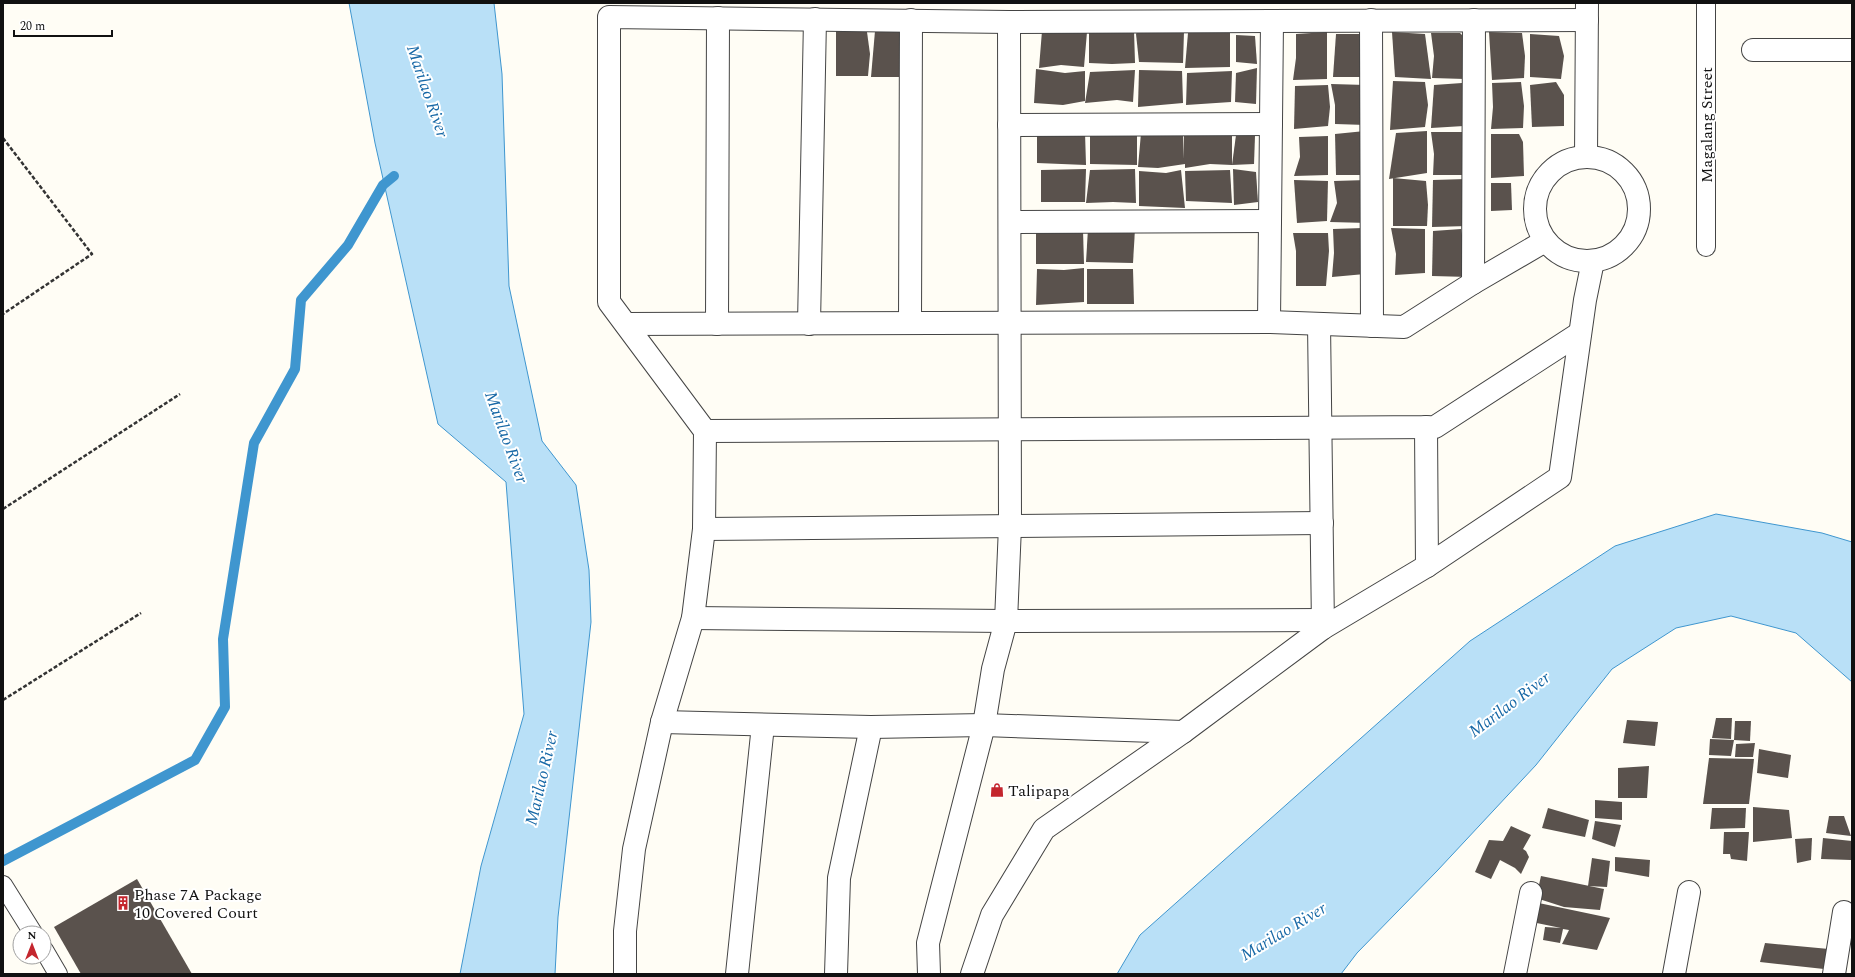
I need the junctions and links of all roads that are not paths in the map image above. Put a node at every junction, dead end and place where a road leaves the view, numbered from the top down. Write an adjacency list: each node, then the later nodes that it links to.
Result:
1 (1706, 3): 18 (lane, Magalang Street)
2 (1587, 11): 7 (street); 14 (street)
3 (718, 18): 4 (street); 24 (street); 25 (street)
4 (815, 19): 5 (street); 26 (street)
5 (911, 20): 9 (street); 22 (street)
6 (1371, 20): 7 (street); 8 (street); 28 (street)
7 (1474, 20): 20 (street)
8 (1272, 21): 9 (street); 12 (street)
9 (1009, 22): 13 (street)
10 (1752, 50): 11 (street)
11 (1852, 50)
12 (1271, 124): 13 (street); 15 (street)
13 (1009, 125): 16 (street)
14 (1586, 157): 17 (street); 19 (street)
15 (1270, 221): 16 (street); 21 (street)
16 (1010, 222): 23 (street)
17 (1545, 241): 19 (street); 20 (street)
18 (1706, 247)
19 (1593, 261): 29 (street)
20 (1473, 283): 28 (street)
21 (1269, 322): 23 (street); 27 (street)
22 (910, 323): 23 (street); 26 (street)
23 (1010, 323): 32 (street)
24 (626, 324): 25 (street); 33 (street)
25 (717, 324): 26 (street)
26 (809, 324)
27 (1319, 324): 28 (street); 30 (street)
28 (1372, 326)
29 (1580, 333): 31 (street); 37 (street)
30 (1320, 427): 31 (street); 32 (street); 34 (street)
31 (1426, 427): 37 (street)
32 (1010, 429): 33 (street); 35 (street)
33 (705, 431): 36 (street)
34 (1322, 523): 35 (street); 40 (street)
35 (1010, 526): 36 (street); 39 (street)
36 (704, 529): 38 (street)
37 (1427, 566): 40 (street)
38 (692, 618): 39 (street); 41 (street)
39 (1006, 621): 40 (street); 43 (street)
40 (1323, 624): 45 (street)
41 (662, 722): 42 (street); 53 (street)
42 (763, 725): 44 (street); 54 (street)
43 (984, 725): 44 (street); 45 (street); 56 (street)
44 (871, 727): 55 (street)
45 (1184, 732): 57 (street)
46 (3, 885): 50 (lane)
47 (1689, 892): 59 (street)
48 (1531, 893): 58 (street)
49 (1844, 912): 60 (street)
50 (28, 925)
51 (52, 964): 52 (lane)
52 (58, 974)
53 (626, 974)
54 (737, 974)
55 (836, 974)
56 (929, 974)
57 (972, 974)
58 (1515, 974)
59 (1674, 974)
60 (1834, 974)

